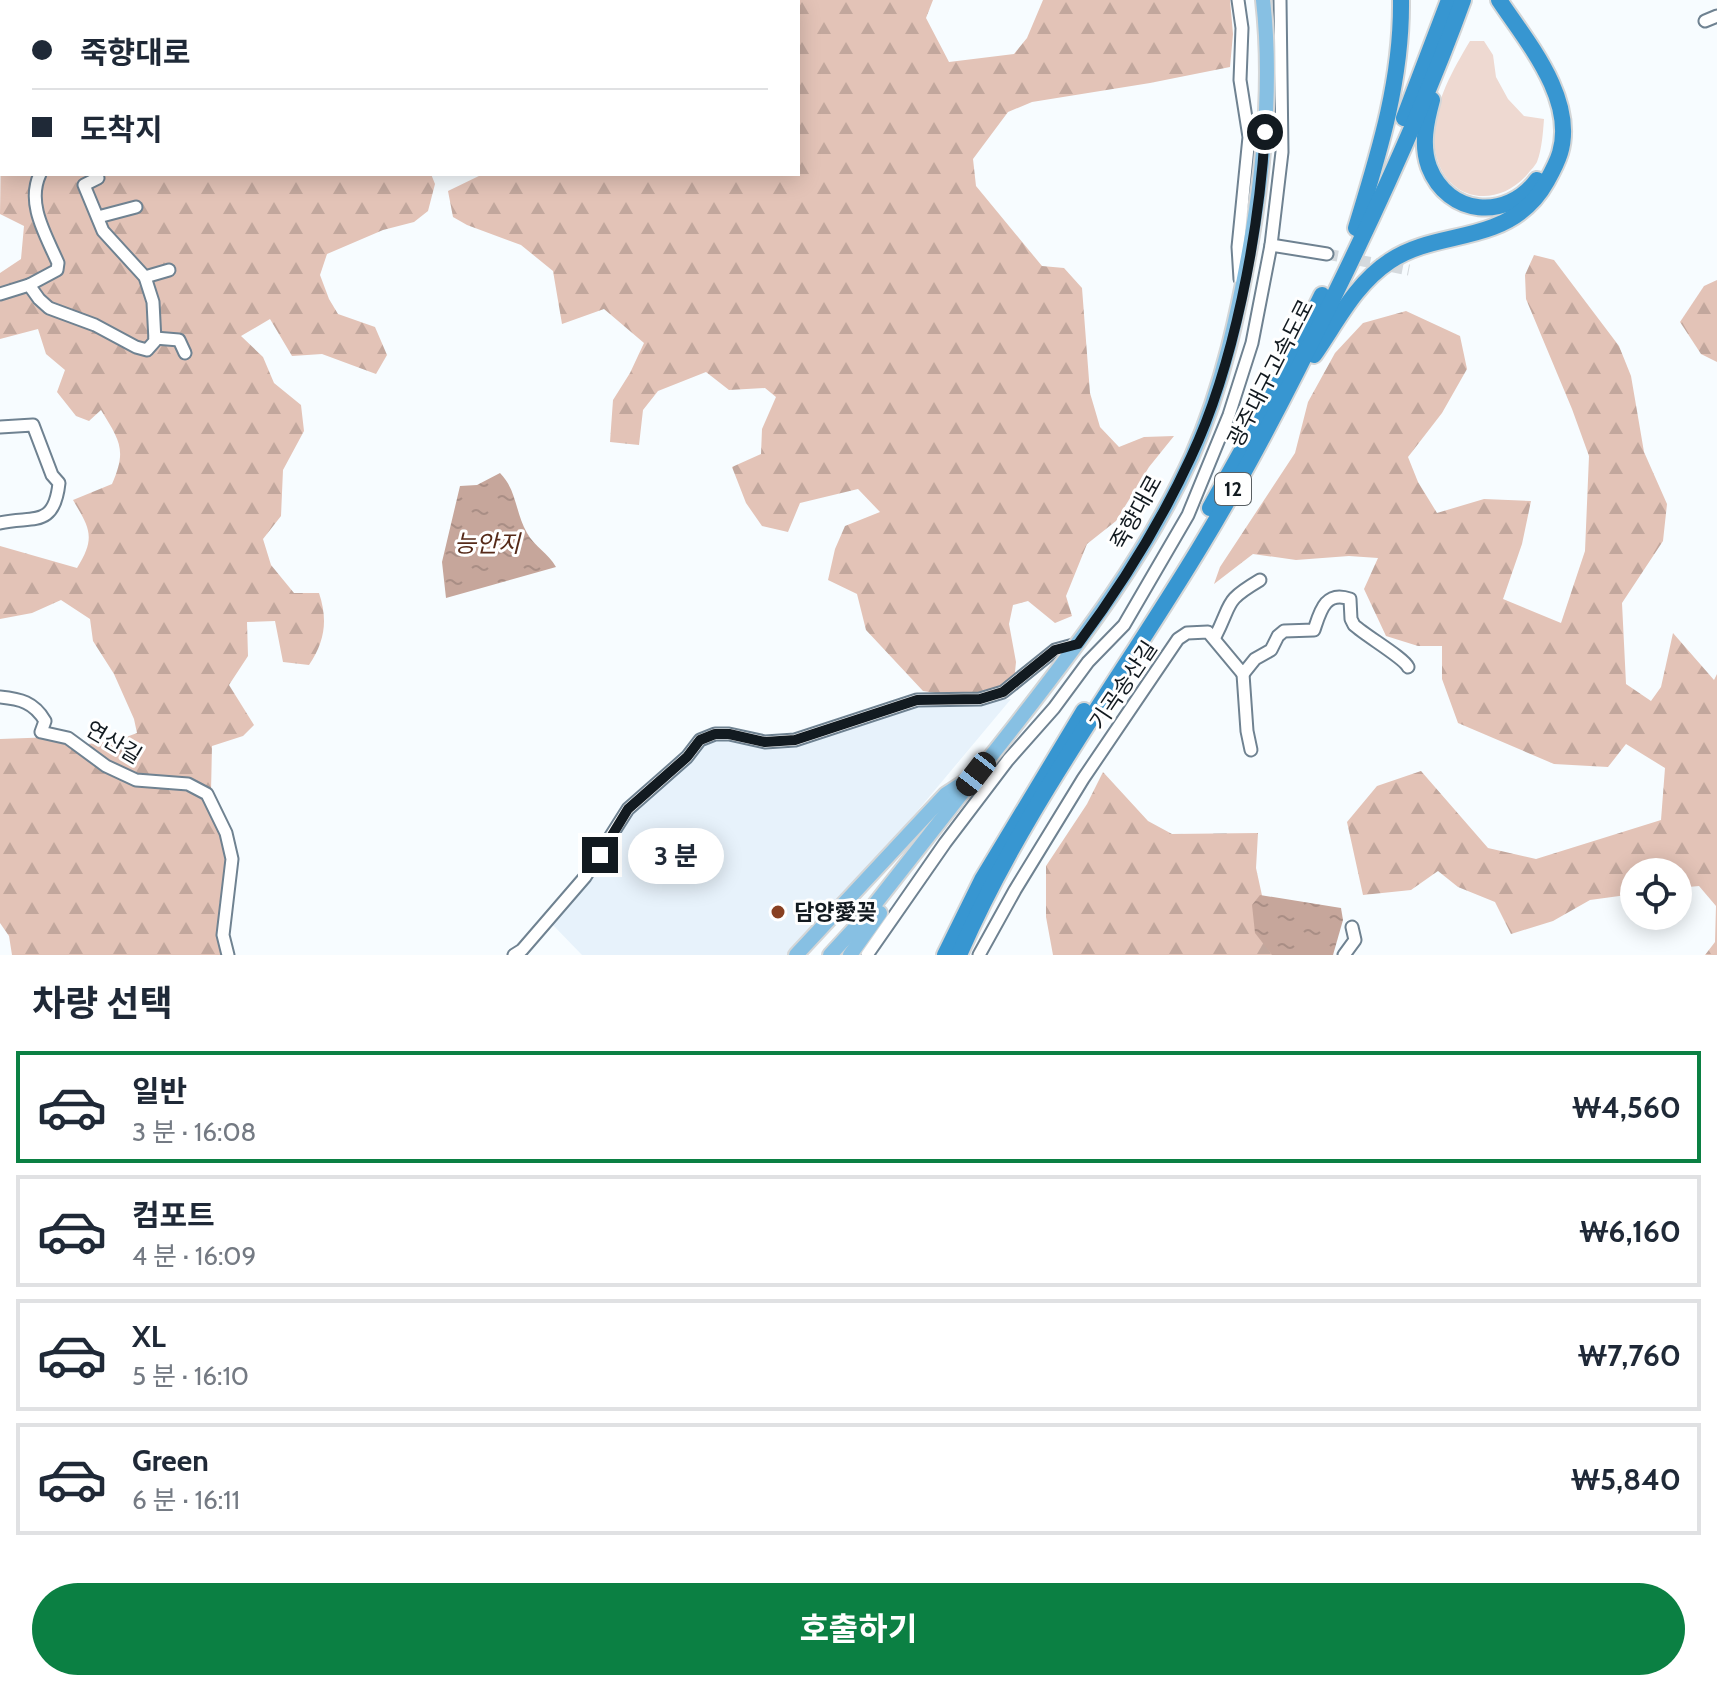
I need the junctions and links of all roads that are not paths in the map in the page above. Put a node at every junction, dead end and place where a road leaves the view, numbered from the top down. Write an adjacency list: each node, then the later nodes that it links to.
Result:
1 (1238, 0): 21 (street)
2 (1263, 0): 21 (main road, 죽향대로)
3 (1280, 0): 15 (street)
4 (1401, 0): 14 (highway)
5 (1449, 0): 14 (highway, 광주대구고속도로 / 12)
6 (1463, 0): 9 (highway, 광주대구고속도로 / 12)
7 (1489, 0): 9 (highway)
8 (1499, 0): 24 (highway)
9 (1448, 43): 24 (highway, 광주대구고속도로 / 12)
10 (39, 176): 19 (street)
11 (98, 178): 13 (street)
12 (136, 207): 13 (street)
13 (98, 217): 18 (street)
14 (1356, 228): 43 (highway, 광주대구고속도로 / 12)
15 (1271, 245): 16 (street); 42 (street)
16 (1327, 254)
17 (169, 270): 18 (street)
18 (145, 277): 22 (street)
19 (29, 285): 20 (street); 22 (street)
20 (0, 294)
21 (1241, 296): 29 (main road, 죽향대로)
22 (155, 338): 23 (street)
23 (185, 353)
24 (1284, 399): 44 (highway, 광주대구고속도로 / 12)
25 (0, 427): 26 (street)
26 (0, 523)
27 (1260, 580): 28 (street)
28 (1215, 637): 31 (street); 45 (street, 기곡송산길)
29 (1078, 644): 34 (main road, 죽향대로); 38 (street)
30 (1408, 667): 31 (street)
31 (1243, 674): 33 (street)
32 (0, 697): 37 (street, 연산길)
33 (1251, 750)
34 (976, 774): 35 (main road, 죽향대로); 39 (main road)
35 (936, 826): 40 (main road, 죽향대로); 41 (main road)
36 (1352, 927): 46 (street)
37 (228, 955)
38 (514, 955)
39 (796, 955)
40 (830, 955)
41 (850, 955)
42 (867, 955)
43 (945, 955)
44 (959, 955)
45 (979, 955)
46 (1344, 955)

